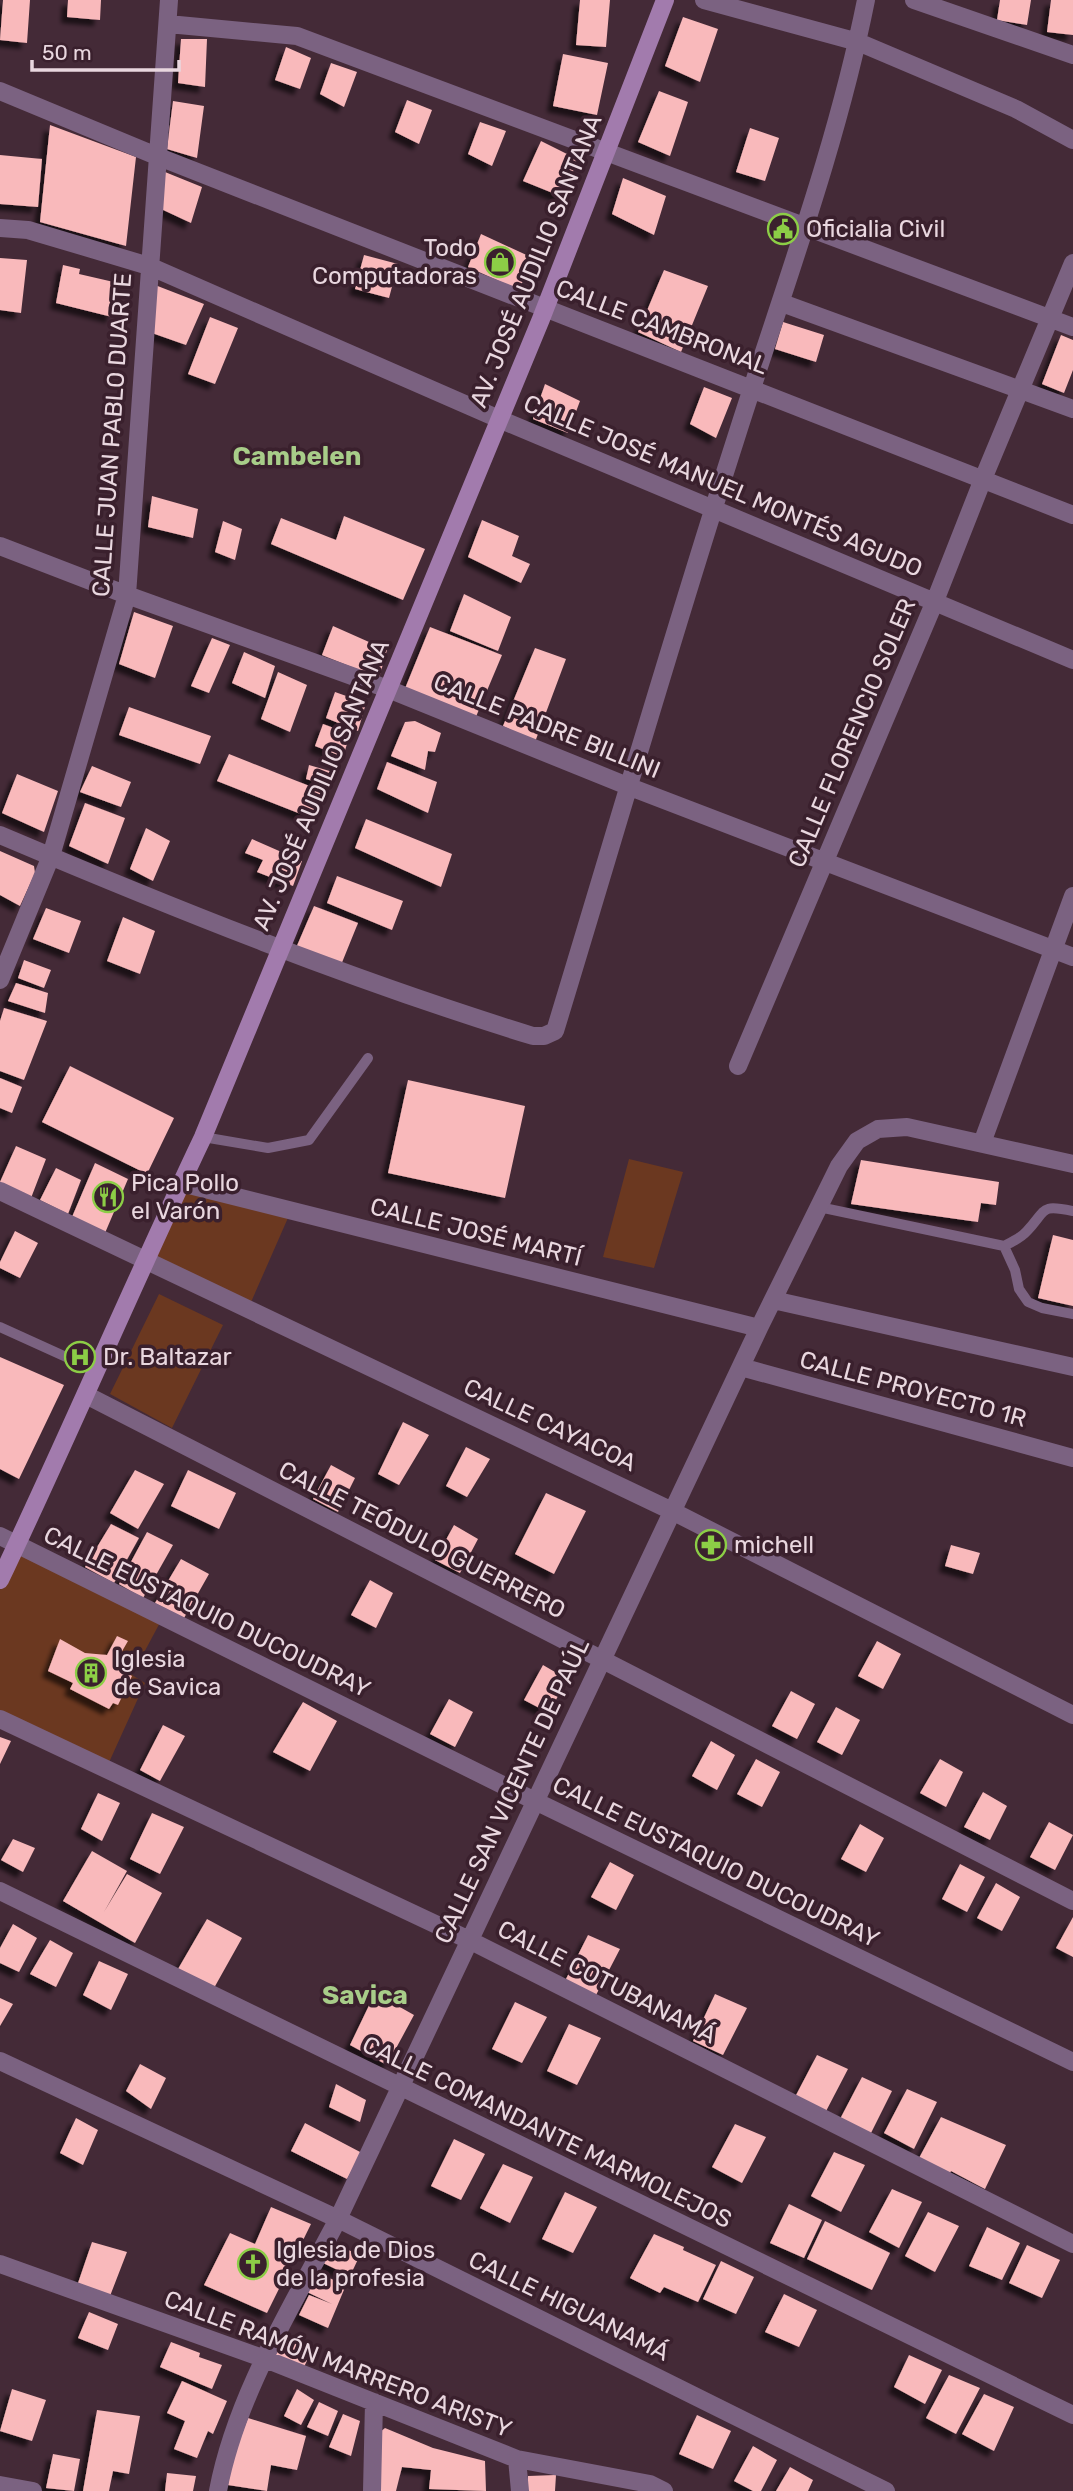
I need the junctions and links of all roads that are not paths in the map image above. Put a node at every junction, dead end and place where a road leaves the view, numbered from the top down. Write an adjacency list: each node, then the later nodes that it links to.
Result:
1 (169, 0): 6 (street, CALLE JUAN PABLO DUARTE)
2 (665, 0): 11 (main road, AV. JOSÉ AUDILIO SANTANA)
3 (704, 0): 7 (street)
4 (866, 0): 7 (street)
5 (914, 0): 8 (street)
6 (168, 24): 11 (street); 12 (street, CALLE JUAN PABLO DUARTE)
7 (858, 42): 10 (street); 14 (street)
8 (1073, 55)
9 (0, 91): 12 (street, CALLE CAMBRONAL)
10 (1073, 140)
11 (606, 153): 14 (street); 18 (main road, AV. JOSÉ AUDILIO SANTANA)
12 (159, 157): 16 (street, CALLE JUAN PABLO DUARTE); 18 (street, CALLE CAMBRONAL)
13 (0, 228): 16 (street, CALLE JOSÉ MANUEL MONTÉS AGUDO)
14 (805, 228): 17 (street); 19 (street)
15 (1073, 263): 19 (street, CALLE FLORENCIO SOLER)
16 (149, 265): 24 (street, CALLE JOSÉ MANUEL MONTÉS AGUDO); 29 (street, CALLE JUAN PABLO DUARTE)
17 (782, 303): 21 (street); 22 (street)
18 (545, 309): 21 (street, CALLE CAMBRONAL); 24 (main road, AV. JOSÉ AUDILIO SANTANA)
19 (1049, 319): 20 (street); 22 (street, CALLE FLORENCIO SOLER)
20 (1073, 327)
21 (751, 388): 25 (street, CALLE CAMBRONAL); 26 (street)
22 (1021, 389): 23 (street); 25 (street, CALLE FLORENCIO SOLER)
23 (1073, 409)
24 (499, 419): 26 (street, CALLE JOSÉ MANUEL MONTÉS AGUDO); 32 (main road, AV. JOSÉ AUDILIO SANTANA)
25 (983, 479): 27 (street, CALLE CAMBRONAL); 30 (street, CALLE FLORENCIO SOLER)
26 (713, 509): 30 (street, CALLE JOSÉ MANUEL MONTÉS AGUDO); 33 (street)
27 (1073, 515)
28 (0, 546): 29 (street, CALLE PADRE BILLINI)
29 (127, 595): 32 (street, CALLE PADRE BILLINI); 35 (street, CALLE JUAN PABLO DUARTE)
30 (935, 601): 31 (street, CALLE JOSÉ MANUEL MONTÉS AGUDO); 36 (street, CALLE FLORENCIO SOLER)
31 (1073, 660)
32 (388, 689): 33 (street, CALLE PADRE BILLINI); 38 (main road, AV. JOSÉ AUDILIO SANTANA)
33 (630, 787): 36 (street, CALLE PADRE BILLINI); 38 (street)
34 (0, 835): 35 (street)
35 (51, 856): 38 (street); 41 (street, CALLE JUAN PABLO DUARTE)
36 (823, 862): 39 (street, CALLE PADRE BILLINI); 43 (street, CALLE FLORENCIO SOLER)
37 (1073, 896): 39 (street)
38 (279, 948): 44 (main road, AV. JOSÉ AUDILIO SANTANA)
39 (1052, 949): 40 (street, CALLE PADRE BILLINI); 45 (street)
40 (1073, 957)
41 (0, 980)
42 (368, 1058): 44 (lane)
43 (738, 1066)
44 (203, 1137): 47 (main road, AV. JOSÉ AUDILIO SANTANA)
45 (982, 1143): 46 (street); 49 (street, CALLE SAN VICENTE DE PAÚL)
46 (1073, 1164)
47 (181, 1183): 52 (main road, AV. JOSÉ AUDILIO SANTANA); 56 (street, CALLE JOSÉ MARTÍ)
48 (0, 1191): 52 (street, CALLE CAYACOA)
49 (818, 1207): 51 (lane); 53 (street, CALLE SAN VICENTE DE PAÚL)
50 (1073, 1210): 51 (lane)
51 (1004, 1246): 54 (lane)
52 (145, 1259): 59 (main road, AV. JOSÉ AUDILIO SANTANA); 62 (street, CALLE CAYACOA)
53 (773, 1300): 56 (street, CALLE SAN VICENTE DE PAÚL); 58 (street)
54 (1073, 1314)
55 (0, 1327): 59 (lane)
56 (759, 1328): 57 (street, CALLE SAN VICENTE DE PAÚL)
57 (741, 1367): 61 (street, CALLE PROYECTO 1R); 62 (street, CALLE SAN VICENTE DE PAÚL)
58 (1073, 1367)
59 (97, 1371): 60 (main road, AV. JOSÉ AUDILIO SANTANA)
60 (86, 1395): 64 (main road, AV. JOSÉ AUDILIO SANTANA); 66 (street, CALLE TEÓDULO GUERRERO)
61 (1073, 1458)
62 (672, 1511): 66 (street, CALLE SAN VICENTE DE PAÚL); 67 (street, CALLE CAYACOA)
63 (0, 1536): 64 (street, CALLE EUSTAQUIO DUCOUDRAY)
64 (17, 1545): 65 (main road, AV. JOSÉ AUDILIO SANTANA); 69 (street, CALLE EUSTAQUIO DUCOUDRAY)
65 (0, 1580)
66 (601, 1660): 69 (street, CALLE SAN VICENTE DE PAÚL); 71 (street, CALLE TEÓDULO GUERRERO)
67 (1071, 1710)
68 (0, 1719): 72 (street, CALLE COTUBANAMÁ)
69 (535, 1801): 72 (street, CALLE SAN VICENTE DE PAÚL); 74 (street, CALLE EUSTAQUIO DUCOUDRAY)
70 (0, 1891): 75 (street, CALLE COMANDANTE MARMOLEJOS)
71 (1073, 1901)
72 (469, 1940): 75 (street, CALLE SAN VICENTE DE PAÚL); 77 (street, CALLE COTUBANAMÁ)
73 (0, 2061): 76 (street, CALLE HIGUANAMÁ)
74 (1073, 2062)
75 (400, 2088): 76 (street, CALLE SAN VICENTE DE PAÚL); 81 (street, CALLE COMANDANTE MARMOLEJOS)
76 (338, 2219): 79 (street, CALLE SAN VICENTE DE PAÚL); 89 (street, CALLE HIGUANAMÁ)
77 (1073, 2244)
78 (0, 2264): 79 (street, CALLE RAMÓN MARRERO ARISTY)
79 (265, 2358): 80 (street, CALLE RAMÓN MARRERO ARISTY); 85 (street, CALLE SAN VICENTE DE PAÚL)
80 (374, 2402): 82 (street, CALLE RAMÓN MARRERO ARISTY); 86 (street)
81 (1073, 2415)
82 (517, 2459): 87 (street); 88 (street, CALLE RAMÓN MARRERO ARISTY)
83 (0, 2485): 84 (street)
84 (33, 2491)
85 (218, 2491)
86 (372, 2491)
87 (520, 2491)
88 (664, 2491)
89 (886, 2491)

